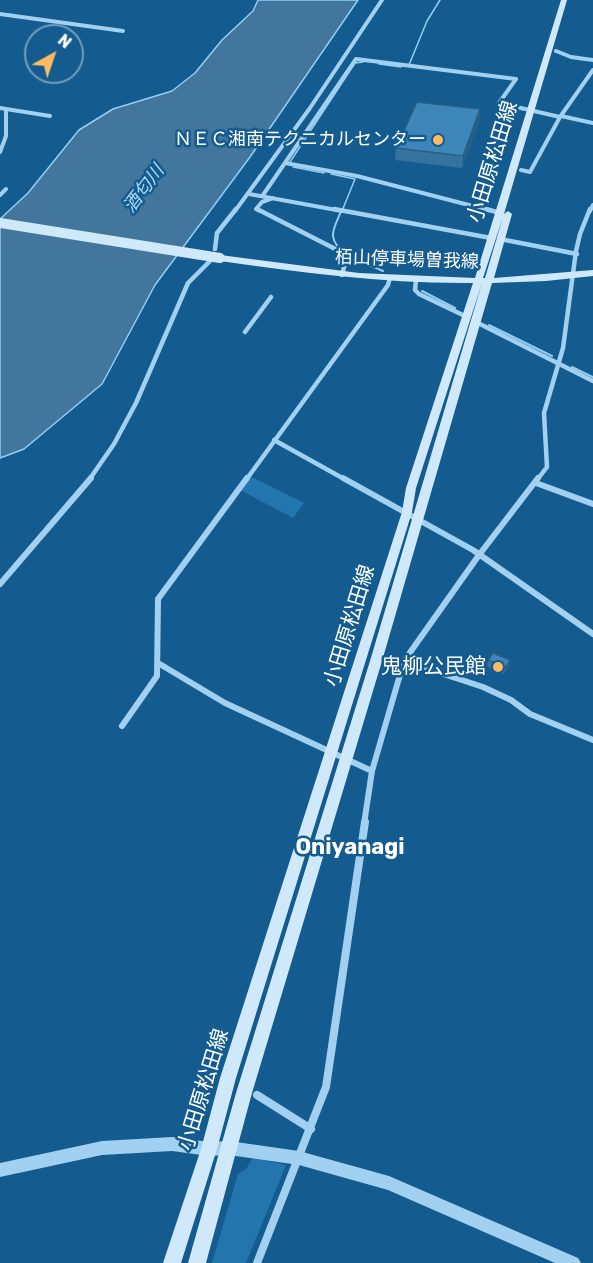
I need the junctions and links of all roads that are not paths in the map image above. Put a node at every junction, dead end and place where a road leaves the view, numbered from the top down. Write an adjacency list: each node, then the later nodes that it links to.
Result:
1 (382, 0): 20 (street)
2 (564, 0): 11 (main road, 小田原松田線)
3 (571, 0): 6 (main road, 小田原松田線)
4 (0, 14): 5 (street)
5 (123, 32)
6 (556, 51): 7 (street); 11 (main road, 小田原松田線)
7 (593, 60)
8 (593, 70): 13 (street)
9 (0, 108): 10 (street)
10 (6, 109): 12 (street); 15 (street)
11 (534, 111): 13 (street); 17 (street); 18 (main road, 小田原松田線); 25 (main road, 小田原松田線)
12 (50, 116)
13 (560, 116): 14 (street); 18 (street)
14 (593, 123)
15 (3, 142): 16 (street)
16 (0, 152)
17 (285, 163): 22 (street); 25 (street)
18 (521, 170): 27 (main road, 小田原松田線)
19 (6, 189): 21 (street)
20 (249, 194): 22 (street); 29 (street)
21 (0, 195)
22 (263, 195): 23 (street)
23 (277, 197): 27 (street); 31 (street)
24 (593, 205): 28 (street)
25 (500, 213): 27 (main road, 小田原松田線)
26 (0, 223): 29 (main road, 栢山停車場曽我線, bridge)
27 (496, 239): 28 (street); 35 (main road, 小田原松田線)
28 (577, 254): 32 (street)
29 (215, 256): 31 (main road, 栢山停車場曽我線); 46 (street)
30 (593, 273): 32 (main road, 栢山停車場曽我線)
31 (342, 275): 33 (main road, 栢山停車場曽我線)
32 (572, 276): 35 (main road, 栢山停車場曽我線); 39 (street)
33 (391, 278): 34 (main road, 栢山停車場曽我線); 41 (street)
34 (413, 280): 35 (main road, 栢山停車場曽我線); 37 (street)
35 (483, 280): 37 (main road, 小田原松田線)
36 (271, 297): 38 (street)
37 (472, 319): 39 (street); 44 (main road, 小田原松田線)
38 (245, 332)
39 (560, 365): 40 (street); 42 (street)
40 (593, 381)
41 (274, 440): 44 (street); 49 (street)
42 (536, 483): 43 (street); 45 (street)
43 (593, 504)
44 (412, 516): 45 (street); 52 (main road, 小田原松田線)
45 (479, 555): 47 (street); 48 (street)
46 (0, 584)
47 (593, 634)
48 (405, 661): 51 (street); 53 (street)
49 (158, 663): 50 (street); 52 (street)
50 (122, 726)
51 (593, 740)
52 (339, 756): 53 (street); 56 (main road, 小田原松田線); 57 (main road, 小田原松田線)
53 (372, 771): 55 (street)
54 (256, 1095): 55 (street)
55 (311, 1129): 58 (street)
56 (229, 1148): 57 (street); 58 (street); 61 (main road, 小田原松田線)
57 (209, 1149): 59 (street); 60 (main road, 小田原松田線)
58 (299, 1158): 62 (street); 63 (street)
59 (0, 1170)
60 (172, 1263)
61 (197, 1263)
62 (257, 1263)
63 (573, 1263)

